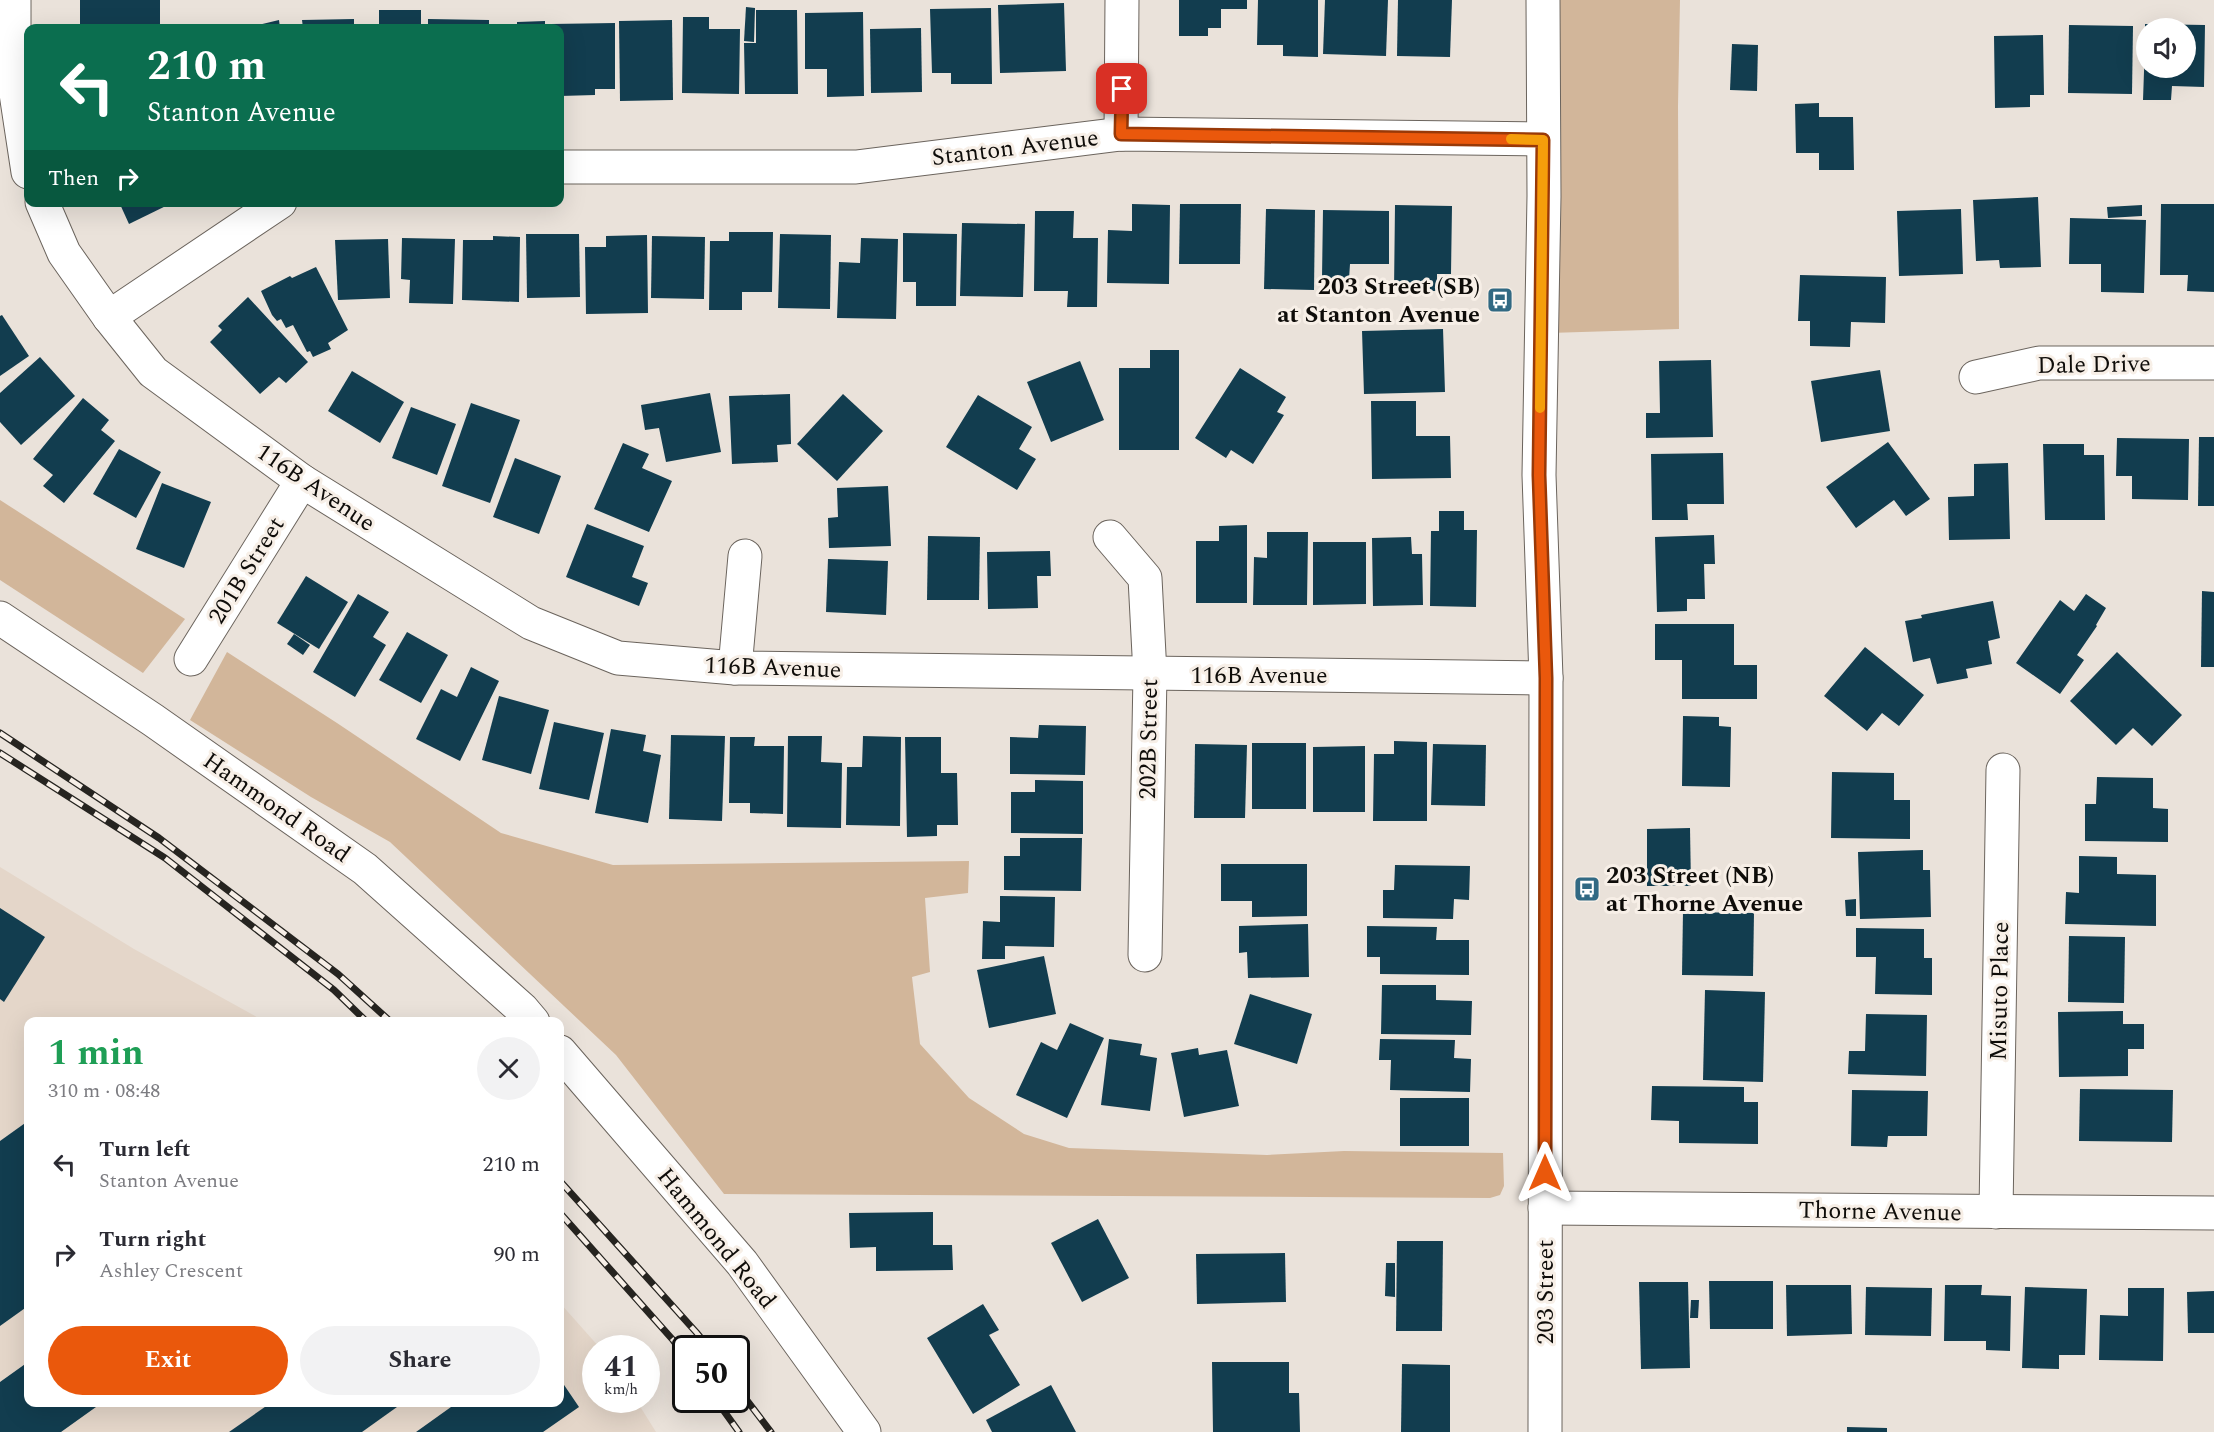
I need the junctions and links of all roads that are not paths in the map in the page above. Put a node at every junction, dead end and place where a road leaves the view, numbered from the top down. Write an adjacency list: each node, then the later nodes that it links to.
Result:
1 (14, 0): 6 (street)
2 (1122, 0): 4 (street)
3 (1543, 0): 5 (street, 203 Street)
4 (1121, 134): 5 (street, Stanton Avenue); 7 (street, Stanton Avenue)
5 (1543, 140): 20 (street, 203 Street)
6 (24, 145)
7 (564, 167)
8 (44, 207): 10 (street, 116B Avenue)
9 (273, 207): 10 (street)
10 (109, 317): 13 (street, 116B Avenue)
11 (2214, 363): 12 (street, Dale Drive)
12 (1976, 377)
13 (302, 481): 17 (street, 201B Street); 18 (street, 116B Avenue)
14 (1110, 537): 19 (street, 202B Street)
15 (745, 556): 18 (street)
16 (0, 618): 23 (street, Hammond Road)
17 (191, 659)
18 (735, 668): 19 (street, 116B Avenue)
19 (1150, 674): 20 (street, 116B Avenue); 22 (street, 202B Street)
20 (1546, 678): 25 (street, 203 Street)
21 (2003, 771): 26 (street, Misuto Place)
22 (1145, 955)
23 (529, 1017)
24 (564, 1057): 28 (street, Hammond Road)
25 (1545, 1208): 26 (street, Thorne Avenue); 29 (street, 203 Street)
26 (1996, 1212): 27 (street, Thorne Avenue)
27 (2214, 1213)
28 (864, 1432)
29 (1545, 1432)

